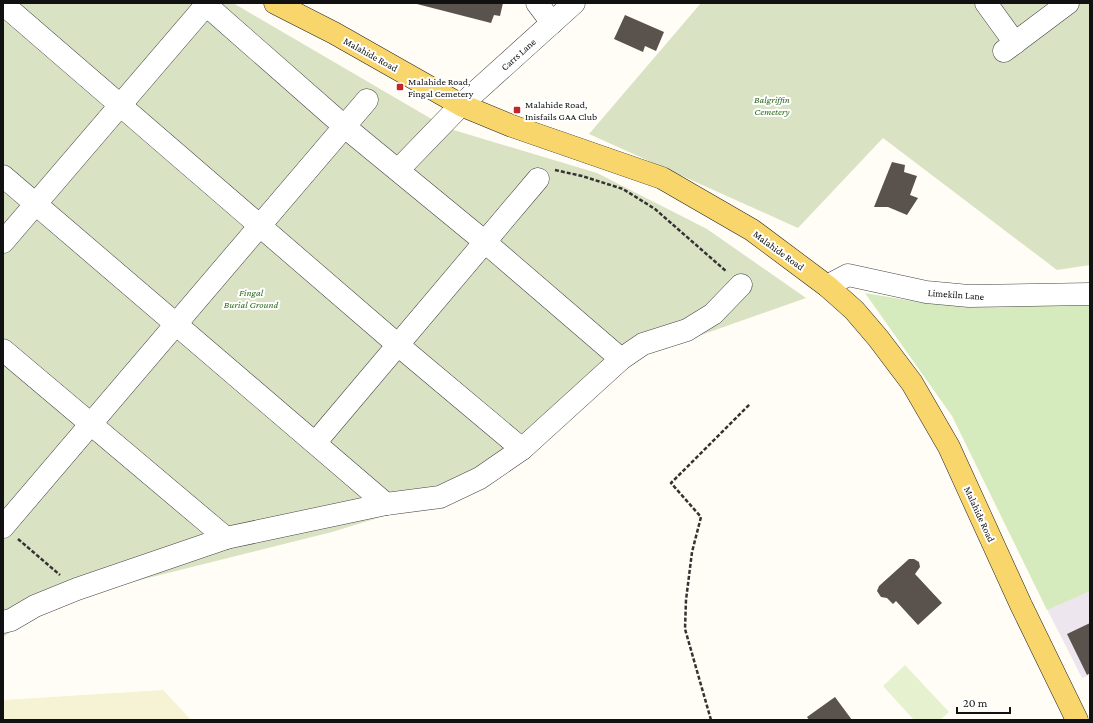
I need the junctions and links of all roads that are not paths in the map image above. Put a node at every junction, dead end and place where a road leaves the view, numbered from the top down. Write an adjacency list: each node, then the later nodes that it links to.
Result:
1 (275, 3): 11 (main road, Malahide Road)
2 (537, 3): 8 (street)
3 (574, 3): 8 (street, Carrs Lane)
4 (986, 3): 5 (street)
5 (1068, 3)
6 (3, 4): 10 (street)
7 (205, 4): 10 (street); 12 (street)
8 (552, 24): 11 (street, Carrs Lane)
9 (368, 100): 12 (street)
10 (120, 105): 16 (street); 17 (street)
11 (461, 105): 13 (street, Carrs Lane); 21 (main road, Malahide Road)
12 (345, 127): 13 (street); 17 (street)
13 (398, 170): 19 (street)
14 (3, 176): 16 (street)
15 (538, 179): 19 (street)
16 (36, 204): 18 (street); 23 (street)
17 (260, 226): 23 (street); 24 (street)
18 (3, 242)
19 (485, 242): 24 (street); 26 (street)
20 (741, 285): 26 (street)
21 (827, 286): 22 (street, Limekiln Lane); 34 (main road, Malahide Road)
22 (1090, 294)
23 (176, 324): 27 (street); 28 (street)
24 (398, 345): 28 (street); 29 (street)
25 (3, 350): 27 (street)
26 (621, 359): 29 (street)
27 (90, 424): 31 (street); 32 (street)
28 (315, 443): 30 (street)
29 (522, 449): 30 (street)
30 (386, 504): 32 (street)
31 (4, 524)
32 (226, 538): 33 (street)
33 (3, 622)
34 (1077, 720)

